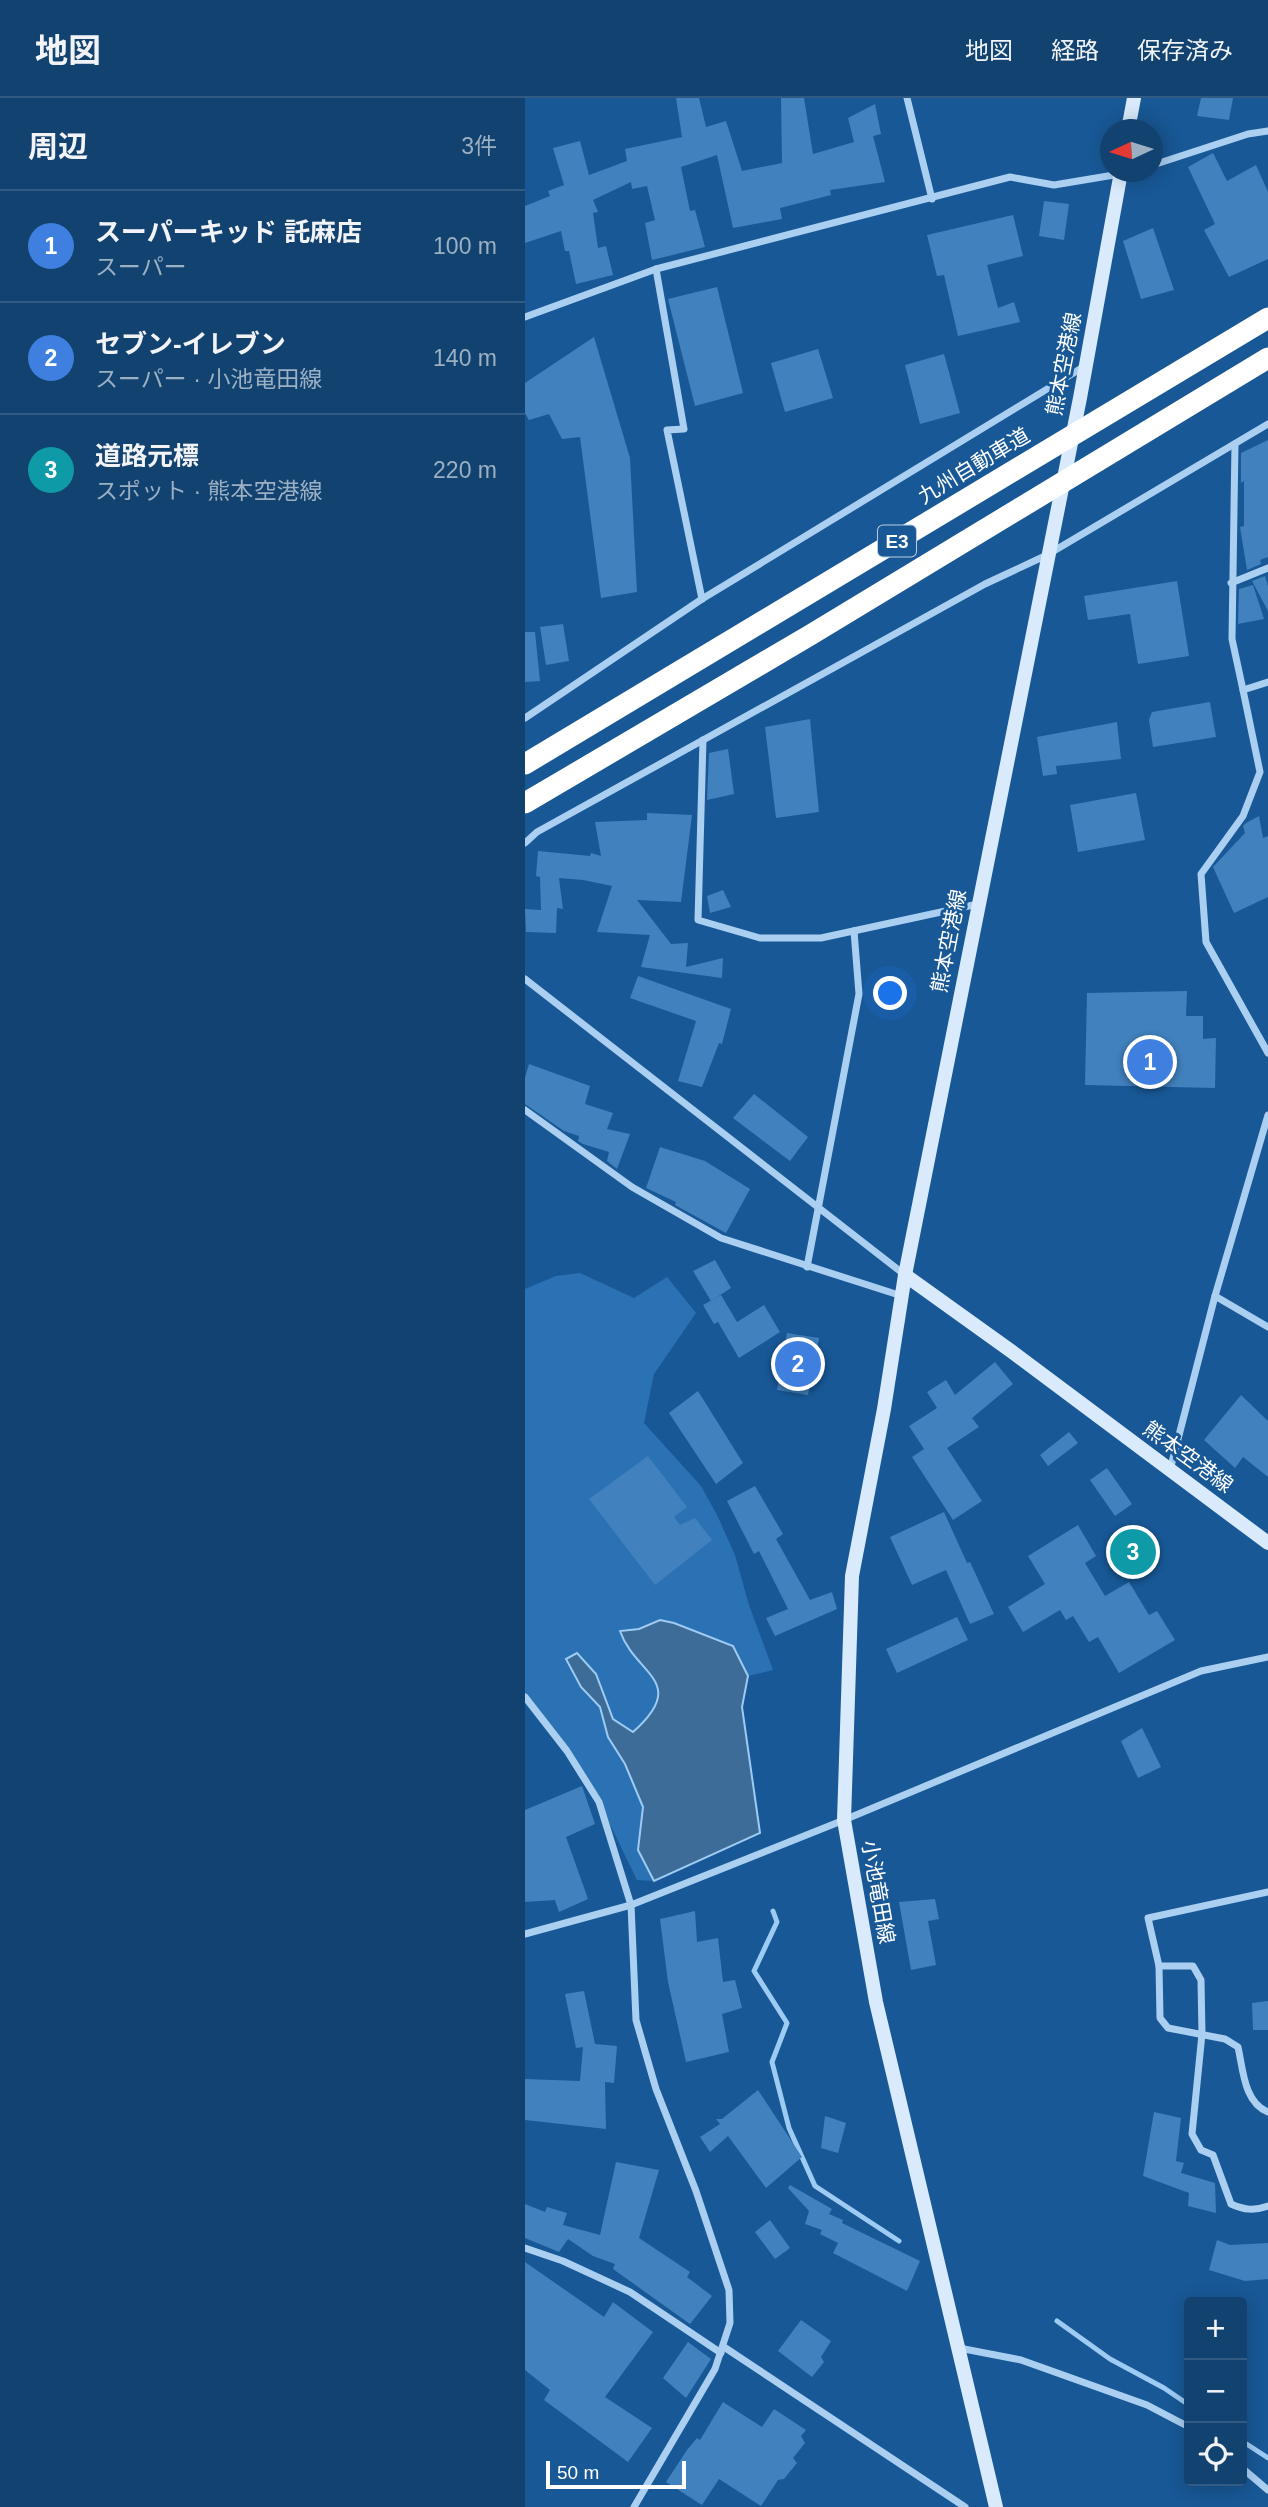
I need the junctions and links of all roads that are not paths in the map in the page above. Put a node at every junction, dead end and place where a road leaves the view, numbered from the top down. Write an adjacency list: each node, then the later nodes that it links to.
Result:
1 (907, 98): 8 (street)
2 (1135, 98): 3 (main road)
3 (1131, 119)
4 (1268, 131): 5 (street)
5 (1163, 162)
6 (1100, 176): 8 (street)
7 (1121, 182): 13 (main road, 熊本空港線)
8 (932, 199): 9 (street)
9 (656, 269): 10 (street); 19 (street)
10 (525, 317)
11 (1268, 317): 24 (highway, 九州自動車道 / E3)
12 (1268, 358): 25 (highway, E3)
13 (1086, 366): 16 (main road, 熊本空港線); 19 (street)
14 (1268, 424): 15 (street)
15 (1234, 444): 16 (street); 18 (street)
16 (1047, 555): 23 (street); 27 (main road, 熊本空港線)
17 (1268, 568): 18 (street)
18 (1231, 583): 21 (street)
19 (702, 598): 22 (street)
20 (1268, 682): 21 (street)
21 (1243, 690): 30 (street)
22 (525, 718)
23 (703, 740): 26 (street); 28 (street)
24 (525, 764)
25 (525, 803)
26 (525, 843)
27 (978, 904): 28 (street); 35 (main road, 熊本空港線)
28 (854, 931): 33 (street)
29 (525, 979): 33 (street)
30 (1268, 1053)
31 (525, 1110): 34 (street)
32 (1268, 1115): 37 (street)
33 (819, 1208): 34 (street); 35 (street)
34 (807, 1267): 36 (street)
35 (905, 1275): 36 (main road, 小池竜田線); 39 (main road, 熊本空港線)
36 (902, 1296): 43 (main road, 小池竜田線)
37 (1215, 1296): 38 (street); 39 (street)
38 (1268, 1327)
39 (1169, 1471): 40 (main road, 熊本空港線)
40 (1268, 1544)
41 (1268, 1657): 43 (street)
42 (525, 1697): 45 (street)
43 (844, 1820): 45 (street); 52 (main road, 小池竜田線)
44 (1268, 1892): 47 (street)
45 (631, 1905): 46 (street); 53 (street)
46 (525, 1934)
47 (1159, 1966): 48 (street); 48 (street)
48 (1202, 2034): 49 (street); 50 (street)
49 (1268, 2112)
50 (1268, 2206)
51 (525, 2248): 53 (street)
52 (959, 2348): 54 (street); 59 (main road, 小池竜田線)
53 (722, 2350): 57 (street); 58 (street)
54 (1184, 2424)
55 (1247, 2472): 56 (street)
56 (1268, 2490)
57 (634, 2507)
58 (965, 2507)
59 (996, 2507)

